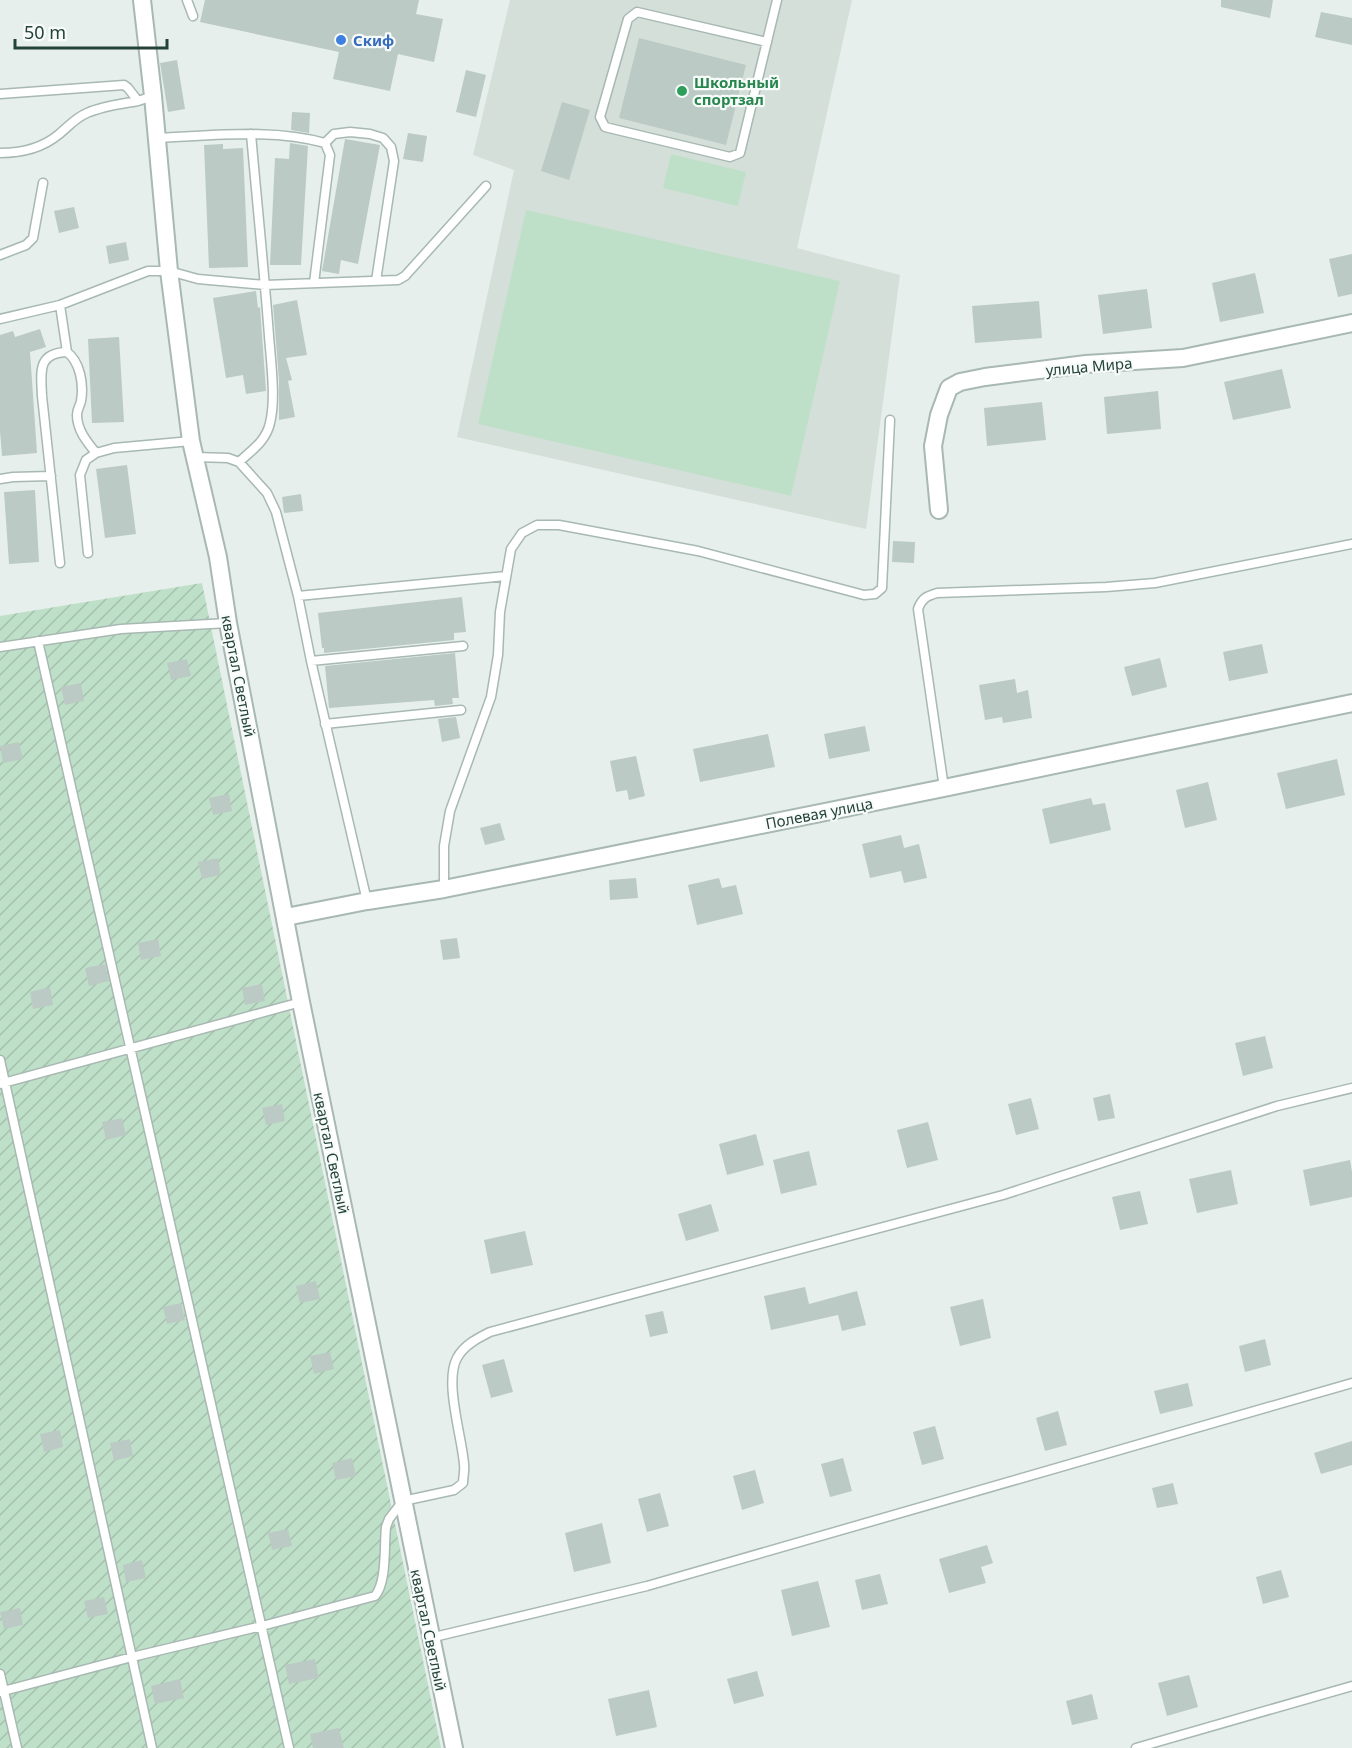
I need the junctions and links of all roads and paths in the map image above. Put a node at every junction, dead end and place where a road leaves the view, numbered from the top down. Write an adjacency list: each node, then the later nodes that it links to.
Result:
1 (142, 0): 7 (street, квартал Светлый)
2 (187, 0): 4 (lane)
3 (777, 0): 5 (lane)
4 (193, 15)
5 (767, 42): 5 (lane)
6 (0, 94): 7 (lane)
7 (145, 99): 9 (street, квартал Светлый); 11 (lane)
8 (251, 134): 9 (lane); 10 (lane); 18 (lane)
9 (157, 138): 15 (street, квартал Светлый)
10 (325, 143): 16 (lane); 17 (lane)
11 (0, 153)
12 (43, 183): 14 (lane)
13 (486, 186): 16 (lane)
14 (0, 255)
15 (169, 271): 18 (lane); 19 (lane); 24 (street, квартал Светлый)
16 (376, 281): 17 (lane)
17 (314, 283): 18 (lane)
18 (265, 285): 26 (lane)
19 (60, 305): 20 (lane); 22 (lane)
20 (0, 319)
21 (1352, 323): 29 (street, улица Мира)
22 (67, 352): 25 (lane); 27 (lane)
23 (890, 420): 33 (lane)
24 (193, 449): 25 (lane); 26 (lane); 35 (street, квартал Светлый)
25 (96, 453): 31 (lane)
26 (239, 462): 34 (lane)
27 (51, 476): 28 (lane); 32 (lane)
28 (0, 479)
29 (939, 510)
30 (1352, 544): 43 (lane)
31 (88, 552)
32 (60, 563)
33 (506, 576): 34 (lane); 44 (lane)
34 (298, 596): 39 (lane)
35 (228, 623): 36 (lane); 46 (street, квартал Светлый)
36 (38, 641): 38 (lane); 48 (lane)
37 (462, 646): 39 (lane)
38 (0, 647)
39 (311, 661): 42 (lane)
40 (1352, 703): 43 (street, Полевая улица)
41 (461, 710): 42 (lane)
42 (325, 724): 45 (lane)
43 (944, 788): 44 (street, Полевая улица)
44 (444, 889): 45 (street, Полевая улица)
45 (366, 901): 46 (street, Полевая улица)
46 (285, 917): 47 (street, квартал Светлый)
47 (301, 1002): 48 (lane); 53 (street, квартал Светлый)
48 (131, 1049): 50 (lane); 54 (lane)
49 (0, 1060): 50 (lane)
50 (3, 1083): 56 (lane)
51 (1352, 1088): 53 (lane)
52 (1352, 1383): 55 (lane)
53 (404, 1501): 54 (lane); 55 (street, квартал Светлый)
54 (262, 1626): 56 (lane); 62 (lane)
55 (430, 1638): 63 (street, квартал Светлый)
56 (132, 1657): 59 (lane); 61 (lane)
57 (0, 1674): 59 (lane)
58 (1352, 1686): 64 (lane)
59 (2, 1691): 60 (lane)
60 (17, 1748)
61 (153, 1748)
62 (289, 1748)
63 (454, 1748)
64 (1136, 1748)

